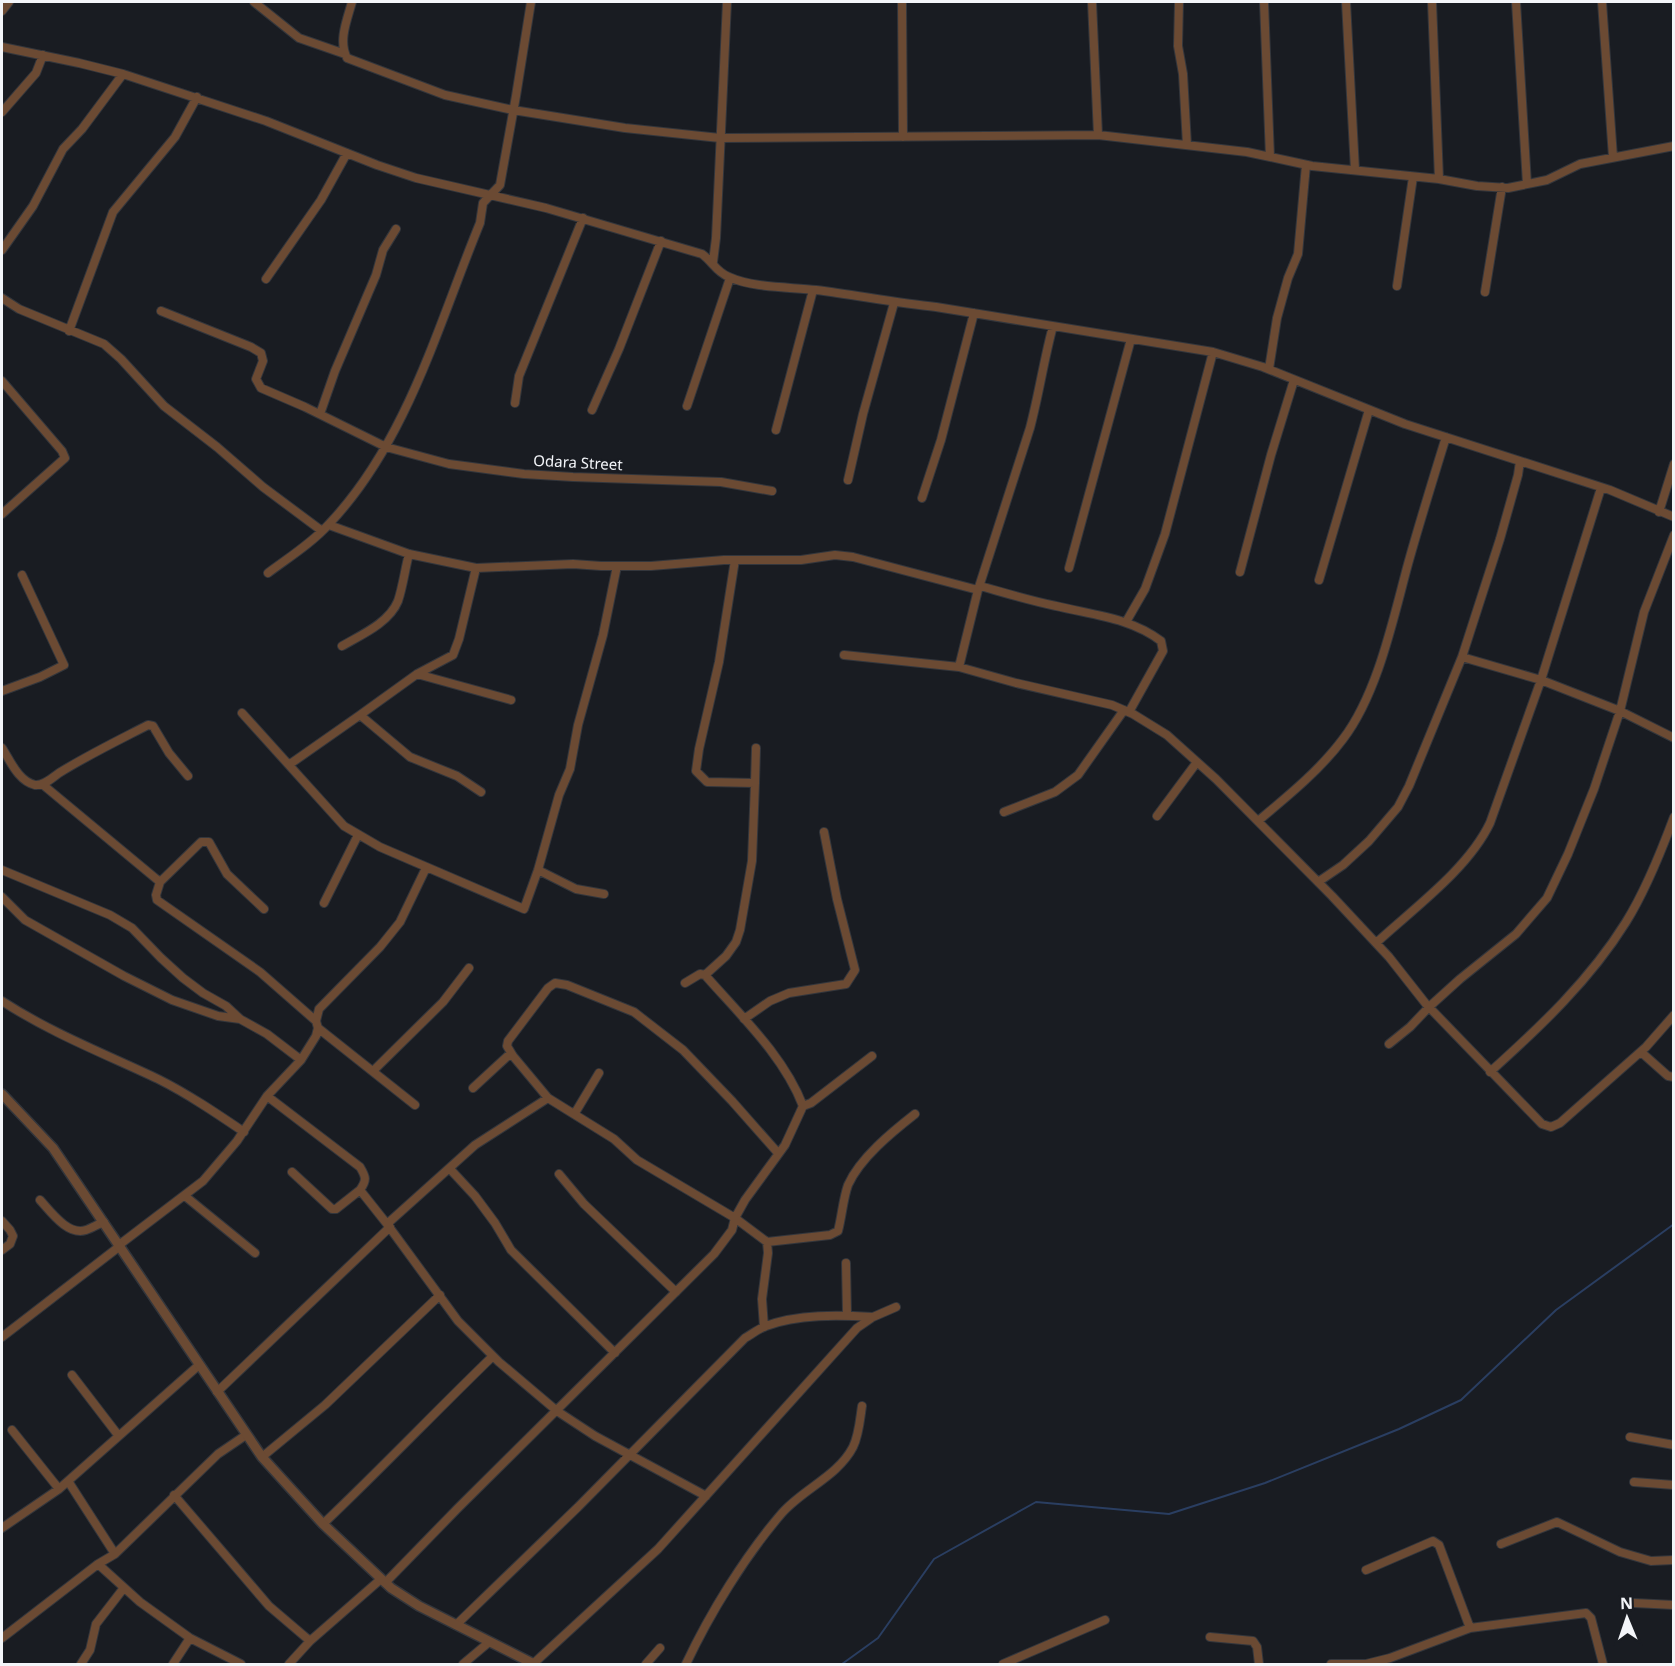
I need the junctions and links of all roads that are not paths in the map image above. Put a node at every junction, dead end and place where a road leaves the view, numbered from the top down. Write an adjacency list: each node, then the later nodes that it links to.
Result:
1 (9, 2): 14 (street)
2 (254, 2): 16 (street)
3 (352, 2): 16 (street)
4 (531, 2): 20 (street)
5 (727, 2): 24 (street)
6 (902, 2): 23 (street)
7 (1092, 2): 22 (street)
8 (1179, 2): 25 (street)
9 (1264, 2): 28 (street)
10 (1346, 2): 31 (street)
11 (1432, 2): 33 (street)
12 (1516, 2): 34 (street)
13 (1602, 2): 29 (street)
14 (2, 11)
15 (2, 47): 17 (street)
16 (345, 54): 20 (street)
17 (43, 55): 18 (street); 21 (street)
18 (123, 74): 19 (street); 40 (street)
19 (197, 97): 27 (street); 52 (street)
20 (513, 110): 24 (street); 36 (street)
21 (2, 112)
22 (1098, 135): 23 (street); 25 (street)
23 (903, 137): 24 (street)
24 (720, 138): 41 (street)
25 (1187, 145): 28 (street)
26 (1674, 147): 29 (street)
27 (347, 153): 36 (street); 43 (street)
28 (1270, 157): 30 (street)
29 (1612, 158): 34 (street)
30 (1306, 165): 31 (street); 55 (street)
31 (1355, 170): 32 (street)
32 (1413, 177): 33 (street); 44 (street)
33 (1439, 179): 35 (street)
34 (1527, 184): 35 (street)
35 (1502, 187): 46 (street)
36 (491, 196): 37 (street); 65 (street)
37 (583, 218): 39 (street); 58 (street)
38 (396, 229): 62 (street)
39 (661, 241): 41 (street); 60 (street)
40 (2, 250)
41 (712, 262): 42 (street)
42 (730, 278): 45 (street); 59 (street)
43 (267, 279)
44 (1397, 286)
45 (813, 290): 48 (street); 63 (street)
46 (1485, 292)
47 (2, 298): 52 (street)
48 (894, 303): 50 (street); 68 (street)
49 (161, 311): 62 (street, Odara Street)
50 (974, 313): 51 (street); 71 (street)
51 (1053, 326): 53 (street); 86 (street)
52 (69, 331): 75 (street)
53 (1131, 339): 54 (street); 81 (street)
54 (1213, 352): 55 (street); 87 (street)
55 (1269, 369): 56 (street)
56 (1294, 380): 61 (street); 82 (street)
57 (2, 381): 73 (street)
58 (515, 403)
59 (687, 406)
60 (592, 410)
61 (1368, 410): 64 (street); 85 (street)
62 (320, 414): 65 (street, Odara Street)
63 (776, 429)
64 (1446, 437): 66 (street); 112 (street)
65 (386, 447): 70 (street, Odara Street); 75 (street)
66 (1521, 461): 69 (street); 90 (street)
67 (1674, 464): 72 (street)
68 (849, 480)
69 (1601, 488): 72 (street); 93 (street)
70 (772, 491)
71 (922, 498)
72 (1659, 512): 74 (street)
73 (2, 514)
74 (1674, 517)
75 (325, 528): 77 (street); 83 (street)
76 (1674, 535): 97 (street)
77 (409, 554): 80 (street); 88 (street)
78 (735, 560): 79 (street); 86 (street); 106 (street)
79 (617, 566): 80 (street); 117 (street)
80 (476, 568): 92 (street)
81 (1069, 568)
82 (1240, 572)
83 (268, 573)
84 (22, 575): 94 (street)
85 (1319, 580)
86 (979, 588): 87 (street); 91 (street)
87 (1126, 622): 96 (street)
88 (342, 646)
89 (844, 655): 91 (street)
90 (1462, 657): 93 (street); 119 (street)
91 (959, 667): 96 (street)
92 (417, 674): 95 (street); 99 (street)
93 (1540, 680): 97 (street); 124 (street)
94 (2, 691)
95 (511, 700)
96 (1126, 711): 103 (street); 109 (street)
97 (1620, 711): 100 (street); 129 (street)
98 (242, 713): 104 (street)
99 (360, 715): 104 (street); 108 (street)
100 (1674, 738)
101 (2, 748): 107 (street)
102 (756, 748): 106 (street)
103 (1197, 762): 110 (street); 112 (street)
104 (290, 764): 114 (street)
105 (188, 776): 107 (street)
106 (754, 783): 126 (street)
107 (42, 784): 118 (street)
108 (481, 792)
109 (1004, 812)
110 (1157, 816)
111 (1674, 817): 140 (street)
112 (1258, 821): 119 (street)
113 (824, 832): 132 (street)
114 (358, 835): 115 (street); 122 (street)
115 (426, 868): 117 (street); 133 (street)
116 (2, 870): 131 (street)
117 (538, 870): 120 (street)
118 (160, 882): 123 (street); 133 (street)
119 (1318, 882): 124 (street)
120 (604, 894)
121 (2, 897): 131 (street)
122 (324, 903)
123 (264, 909)
124 (1376, 943): 129 (street)
125 (469, 968): 139 (street)
126 (705, 975): 127 (street); 132 (street)
127 (685, 983)
128 (2, 1000): 151 (street)
129 (1429, 1007): 134 (street); 140 (street)
130 (1674, 1015): 135 (street)
131 (240, 1019): 138 (street)
132 (744, 1019): 148 (street)
133 (317, 1024): 138 (street); 139 (street)
134 (1389, 1044)
135 (1641, 1052): 140 (street); 142 (street)
136 (511, 1053): 143 (street); 146 (street); 152 (street)
137 (872, 1056): 148 (street)
138 (301, 1060): 145 (street)
139 (373, 1071): 147 (street)
140 (1490, 1072)
141 (599, 1073): 149 (street)
142 (1674, 1077)
143 (473, 1088)
144 (2, 1094): 161 (street)
145 (267, 1096): 151 (street); 156 (street)
146 (548, 1098): 149 (street); 153 (street)
147 (415, 1105)
148 (802, 1106): 152 (street)
149 (574, 1113): 159 (street)
150 (915, 1114): 163 (street)
151 (244, 1132): 157 (street)
152 (778, 1153): 159 (street)
153 (450, 1169): 162 (street); 175 (street)
154 (292, 1172): 156 (street)
155 (559, 1174): 168 (street)
156 (360, 1190): 162 (street)
157 (185, 1196): 164 (street); 166 (street)
158 (40, 1200): 161 (street)
159 (735, 1218): 163 (street); 168 (street)
160 (2, 1221): 165 (street)
161 (104, 1221): 164 (street)
162 (388, 1225): 169 (street); 179 (street)
163 (767, 1242): 173 (street)
164 (119, 1245): 174 (street); 177 (street)
165 (2, 1250)
166 (255, 1253)
167 (846, 1263): 171 (street)
168 (676, 1292): 175 (street)
169 (440, 1295): 176 (street); 188 (street)
170 (896, 1307): 172 (street)
171 (847, 1315): 172 (street); 173 (street)
172 (873, 1317): 194 (street)
173 (764, 1327): 187 (street)
174 (2, 1337)
175 (615, 1353): 181 (street)
176 (493, 1356): 181 (street); 195 (street)
177 (199, 1365): 179 (street); 183 (street)
178 (72, 1375): 183 (street)
179 (217, 1392): 184 (street)
180 (862, 1406): 223 (street)
181 (557, 1411): 187 (street); 202 (street)
182 (12, 1430): 192 (street)
183 (118, 1435): 189 (street)
184 (246, 1435): 188 (street); 193 (street)
185 (1630, 1437): 186 (street)
186 (1674, 1445)
187 (631, 1454): 194 (street); 207 (street)
188 (262, 1457): 195 (street)
189 (68, 1481): 192 (street); 198 (street)
190 (1634, 1482): 191 (street)
191 (1674, 1485)
192 (59, 1489): 196 (street)
193 (174, 1495): 198 (street); 212 (street)
194 (706, 1496): 215 (street)
195 (323, 1524): 202 (street)
196 (2, 1528)
197 (1501, 1544): 199 (street)
198 (115, 1554): 200 (street)
199 (1674, 1560)
200 (98, 1564): 203 (street); 210 (street)
201 (1366, 1570): 208 (street)
202 (383, 1581): 207 (street); 212 (street)
203 (123, 1589): 211 (street); 217 (street)
204 (1634, 1603): 205 (street)
205 (1674, 1605)
206 (1105, 1620): 224 (street)
207 (456, 1625): 213 (street)
208 (1470, 1628): 216 (street); 226 (street)
209 (1210, 1637): 225 (street)
210 (2, 1638)
211 (190, 1638): 218 (street); 219 (street)
212 (310, 1641): 220 (street)
213 (488, 1642): 215 (street); 221 (street)
214 (660, 1648): 222 (street)
215 (534, 1664)
216 (1331, 1664)
217 (81, 1665)
218 (173, 1665)
219 (241, 1665)
220 (289, 1665)
221 (464, 1665)
222 (646, 1665)
223 (686, 1665)
224 (1003, 1665)
225 (1259, 1665)
226 (1603, 1665)

